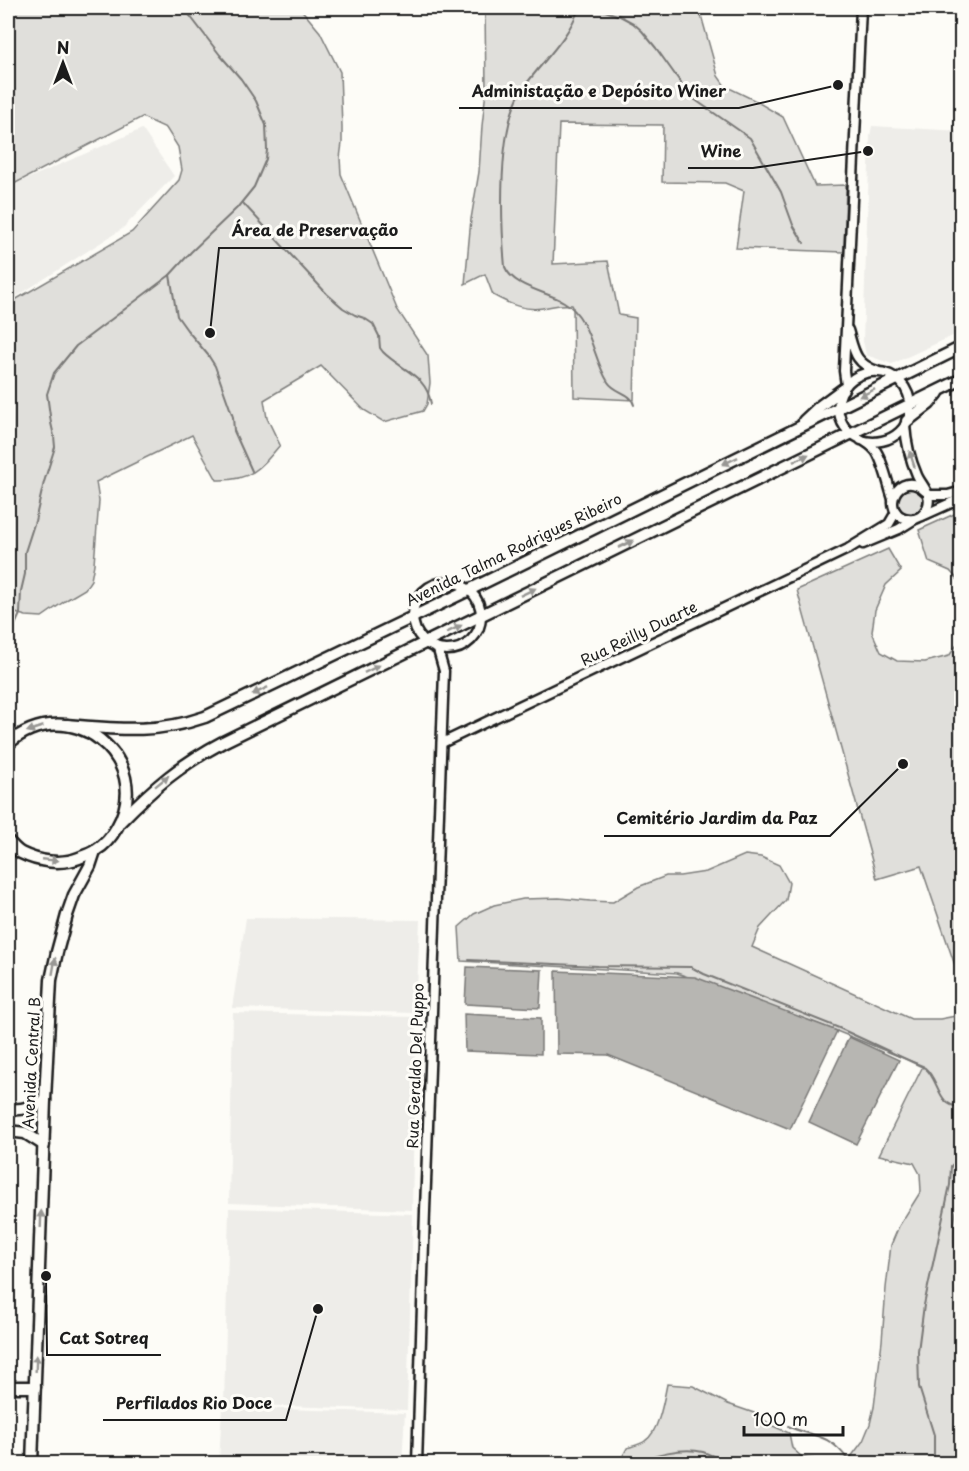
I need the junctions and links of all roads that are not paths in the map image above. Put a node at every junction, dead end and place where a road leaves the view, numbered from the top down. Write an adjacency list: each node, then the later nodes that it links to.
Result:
1 (861, 8): 2 (street)
2 (846, 322): 4 (street); 7 (street)
3 (962, 347): 5 (main road, Avenida Talma Rodrigues Ribeiro)
4 (880, 372): 5 (street); 7 (street)
5 (896, 379): 9 (street); 10 (main road, Avenida Talma Rodrigues Ribeiro, one-way to 10)
6 (962, 379): 8 (main road)
7 (845, 387): 10 (street); 12 (main road)
8 (942, 388): 9 (main road); 11 (main road)
9 (910, 404): 11 (street); 13 (main road)
10 (838, 407): 12 (main road, Avenida Talma Rodrigues Ribeiro); 13 (street)
11 (906, 423): 14 (street); 16 (street, one-way to 11)
12 (795, 429): 22 (main road, Avenida Talma Rodrigues Ribeiro, one-way to 22)
13 (851, 434): 14 (street); 23 (main road, one-way to 13)
14 (861, 440): 18 (street)
15 (962, 491): 16 (street)
16 (927, 493): 18 (street); 20 (street)
17 (962, 498): 20 (street, Rua Reilly Duarte)
18 (893, 499): 19 (street)
19 (896, 512): 20 (street); 21 (street, Rua Reilly Duarte)
20 (918, 517): 21 (street, Rua Reilly Duarte)
21 (848, 549): 30 (street, Rua Reilly Duarte)
22 (469, 590): 23 (street); 24 (main road, Avenida Talma Rodrigues Ribeiro); 24 (street)
23 (482, 615): 25 (main road, one-way to 23); 27 (street)
24 (413, 617): 25 (street); 29 (main road, Avenida Talma Rodrigues Ribeiro, one-way to 29)
25 (425, 643): 26 (street); 32 (main road, one-way to 25)
26 (438, 650): 27 (street); 28 (street, Rua Geraldo Del Puppo)
27 (455, 650): 28 (street, Rua Geraldo Del Puppo)
28 (444, 670): 30 (street, Rua Geraldo Del Puppo)
29 (67, 725): 31 (main road, Avenida Central B, one-way to 31); 32 (main road, Avenida Central B)
30 (442, 743): 42 (street, Rua Geraldo Del Puppo)
31 (8, 744)
32 (120, 822): 34 (main road, Avenida Central B)
33 (8, 841): 34 (main road, Avenida Central B, one-way to 34)
34 (95, 851): 35 (main road, Avenida Central B, one-way to 34)
35 (45, 1100): 36 (main road); 38 (main road, Avenida Central B)
36 (8, 1109)
37 (8, 1131): 38 (main road)
38 (44, 1145): 40 (main road, Avenida Central B, one-way to 38)
39 (8, 1387): 40 (main road)
40 (35, 1387): 41 (main road, Avenida Central B)
41 (32, 1464)
42 (417, 1464)

